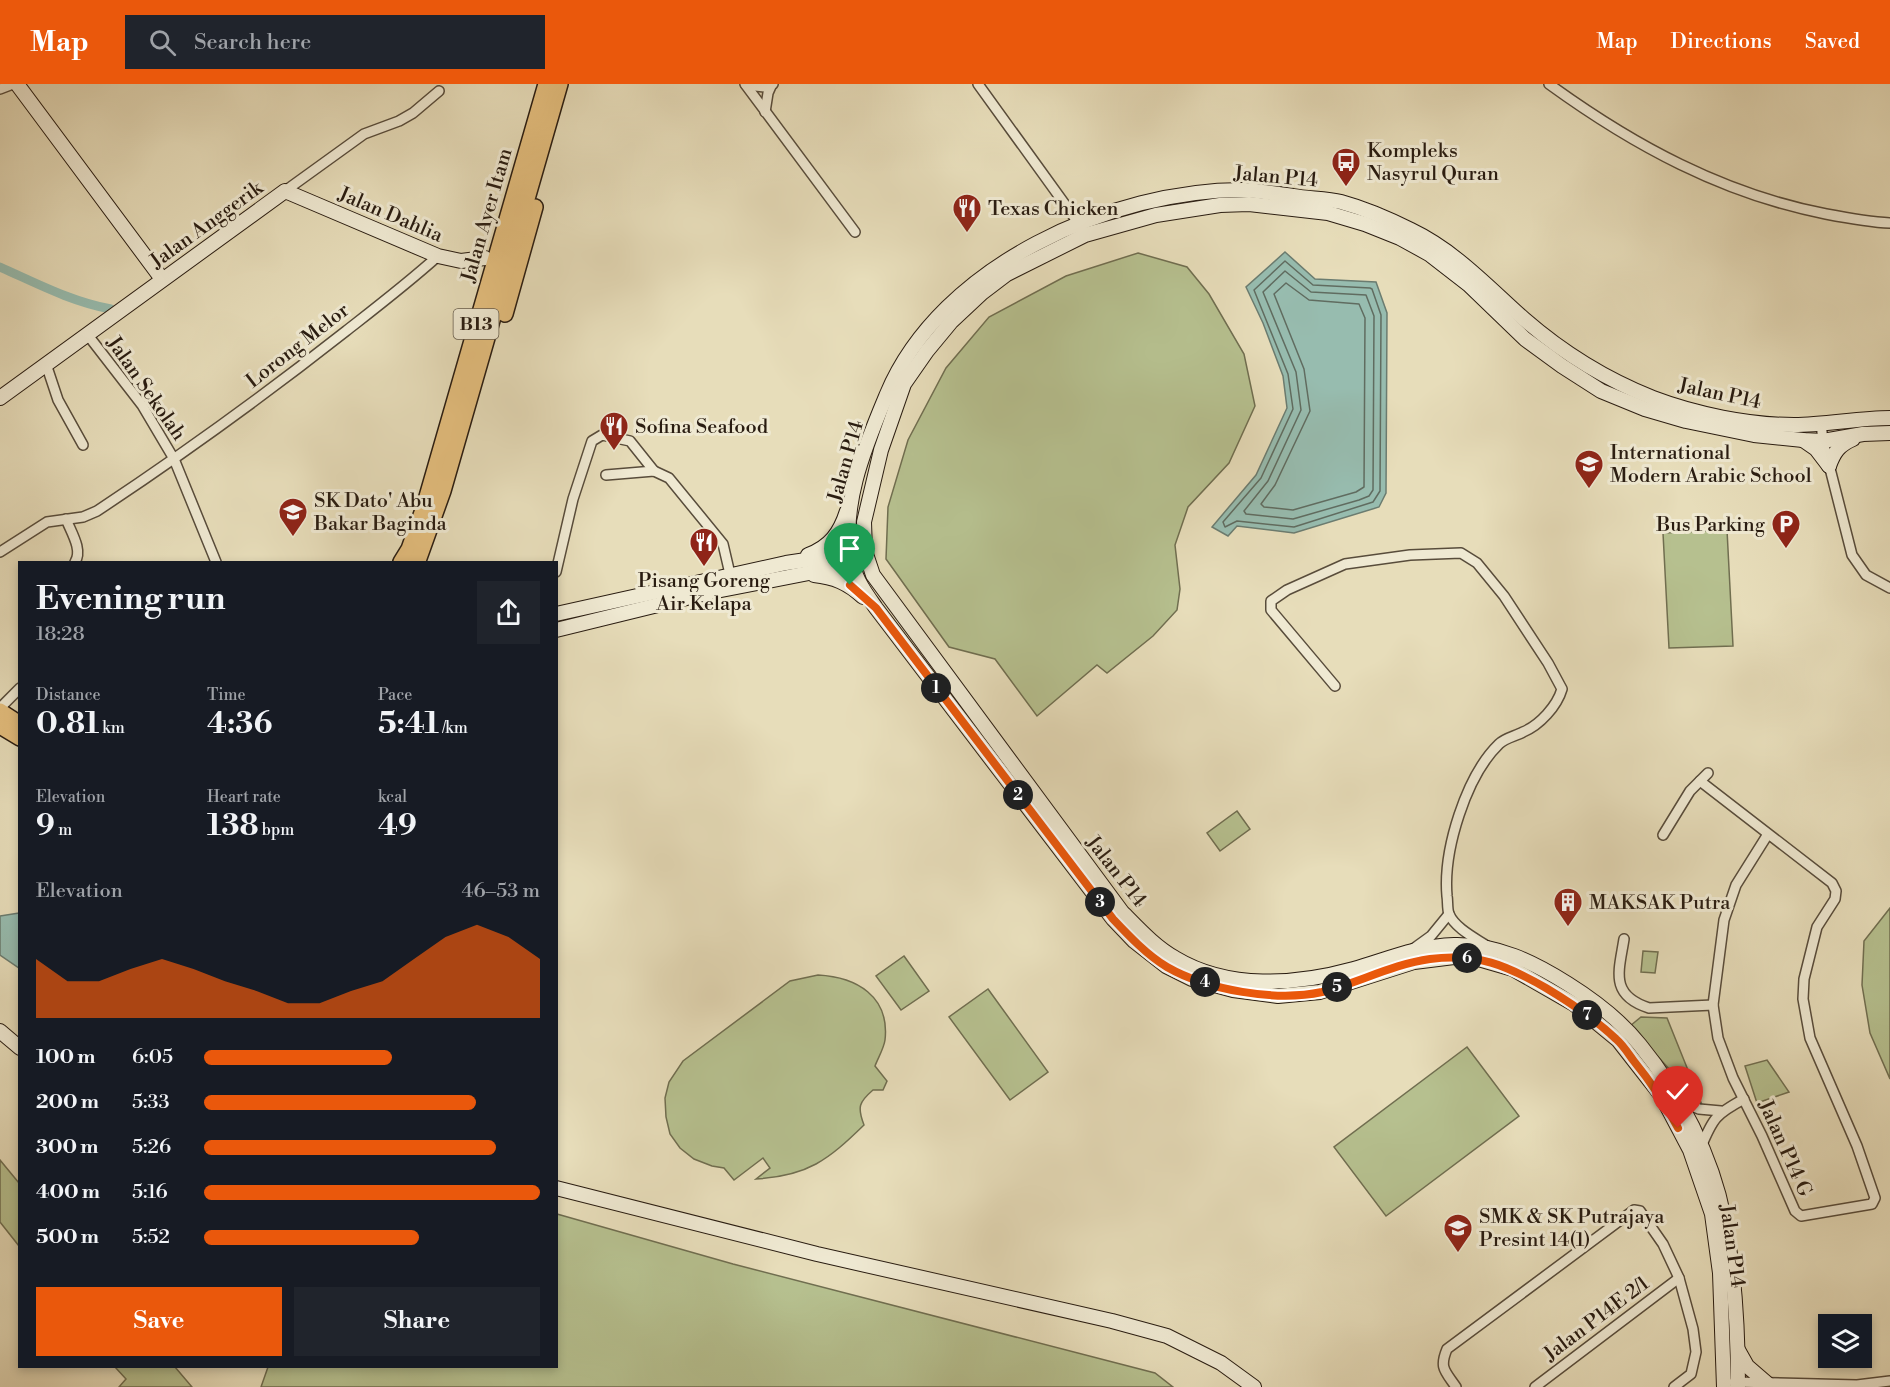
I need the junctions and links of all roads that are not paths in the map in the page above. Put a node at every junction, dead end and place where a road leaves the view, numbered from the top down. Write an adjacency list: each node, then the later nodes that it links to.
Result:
1 (546, 84): 11 (main road, Jalan Ayer Itam / B13)
2 (560, 84): 43 (main road)
3 (746, 84): 4 (street); 10 (street)
4 (773, 84): 10 (street)
5 (978, 84): 14 (street)
6 (1549, 84): 13 (street)
7 (19, 85): 8 (street); 18 (main road)
8 (0, 89)
9 (439, 91): 12 (street, Jalan Anggerik)
10 (765, 112): 15 (street)
11 (529, 142): 17 (main road); 32 (main road, Jalan Ayer Itam / B13)
12 (285, 191): 16 (main road, Jalan Dahlia); 18 (main road, Jalan Anggerik)
13 (1890, 223)
14 (1082, 229): 23 (main road, Jalan P14); 26 (main road, Jalan P14); 34 (main road, Jalan P14); 38 (main road, Jalan P14)
15 (855, 232)
16 (438, 256): 17 (main road, Jalan Dahlia); 29 (street, Lorong Melor)
17 (485, 258): 32 (main road)
18 (162, 279): 19 (main road, Jalan Anggerik)
19 (87, 334): 20 (main road, Jalan Anggerik); 29 (street, Jalan Sekolah)
20 (46, 364): 21 (main road, Jalan Anggerik); 28 (street)
21 (0, 398)
22 (1890, 418): 23 (main road, Jalan P14)
23 (1821, 423): 27 (street)
24 (1890, 433): 25 (main road, Jalan P14)
25 (1863, 434): 27 (main road, Jalan P14); 30 (main road)
26 (1803, 440): 27 (main road, Jalan P14); 30 (main road)
27 (1823, 441): 30 (street)
28 (82, 445)
29 (174, 459): 35 (street, Lorong Melor); 41 (street, Jalan Sekolah)
30 (1829, 466): 48 (street)
31 (654, 471): 33 (street); 44 (street); 46 (street)
32 (433, 472): 42 (main road, Jalan Ayer Itam / B13)
33 (606, 475)
34 (856, 483): 38 (main road, Jalan P14); 45 (main road)
35 (66, 519): 36 (street); 37 (street, Lorong Melor)
36 (78, 551): 39 (street); 40 (street)
37 (0, 552)
38 (859, 557): 45 (main road); 47 (main road); 49 (main road, Jalan P14); 65 (main road, Jalan P14)
39 (76, 561)
40 (82, 561)
41 (216, 561)
42 (401, 561)
43 (417, 561)
44 (558, 563)
45 (786, 563): 46 (main road)
46 (730, 574): 50 (main road)
47 (796, 574): 49 (main road); 51 (main road)
48 (1890, 588)
49 (876, 608): 77 (main road, Jalan P14)
50 (558, 615)
51 (558, 630)
52 (1335, 686): 62 (street)
53 (18, 690): 54 (street)
54 (0, 709): 55 (main road)
55 (18, 722)
56 (0, 726): 57 (main road)
57 (18, 737)
58 (1708, 772): 59 (street)
59 (1700, 781): 60 (street, Jalan P14 G); 61 (street)
60 (1768, 834): 66 (street, Jalan P14 G); 69 (street, Jalan P14 G)
61 (1663, 835)
62 (1449, 914): 64 (street); 65 (street)
63 (1624, 939): 66 (street)
64 (1492, 949): 65 (main road, Jalan P14); 70 (main road, Jalan P14)
65 (1412, 950)
66 (1713, 1005): 69 (street, Jalan P14 G)
67 (0, 1032): 68 (main road)
68 (18, 1046)
69 (1744, 1099): 71 (street, Jalan P14 G)
70 (1678, 1100): 71 (street); 72 (main road, Jalan P14)
71 (1721, 1111): 72 (street)
72 (1701, 1147): 75 (main road, Jalan P14)
73 (558, 1189): 80 (main road)
74 (1679, 1278): 81 (street); 82 (street, Jalan P14E 2/1); 83 (street)
75 (1736, 1347): 77 (main road, Jalan P14); 78 (main road)
76 (1890, 1381): 79 (street)
77 (1731, 1385): 78 (street)
78 (1766, 1386): 79 (street)
79 (1857, 1386)
80 (1254, 1387)
81 (1456, 1387)
82 (1535, 1387)
83 (1674, 1387)

